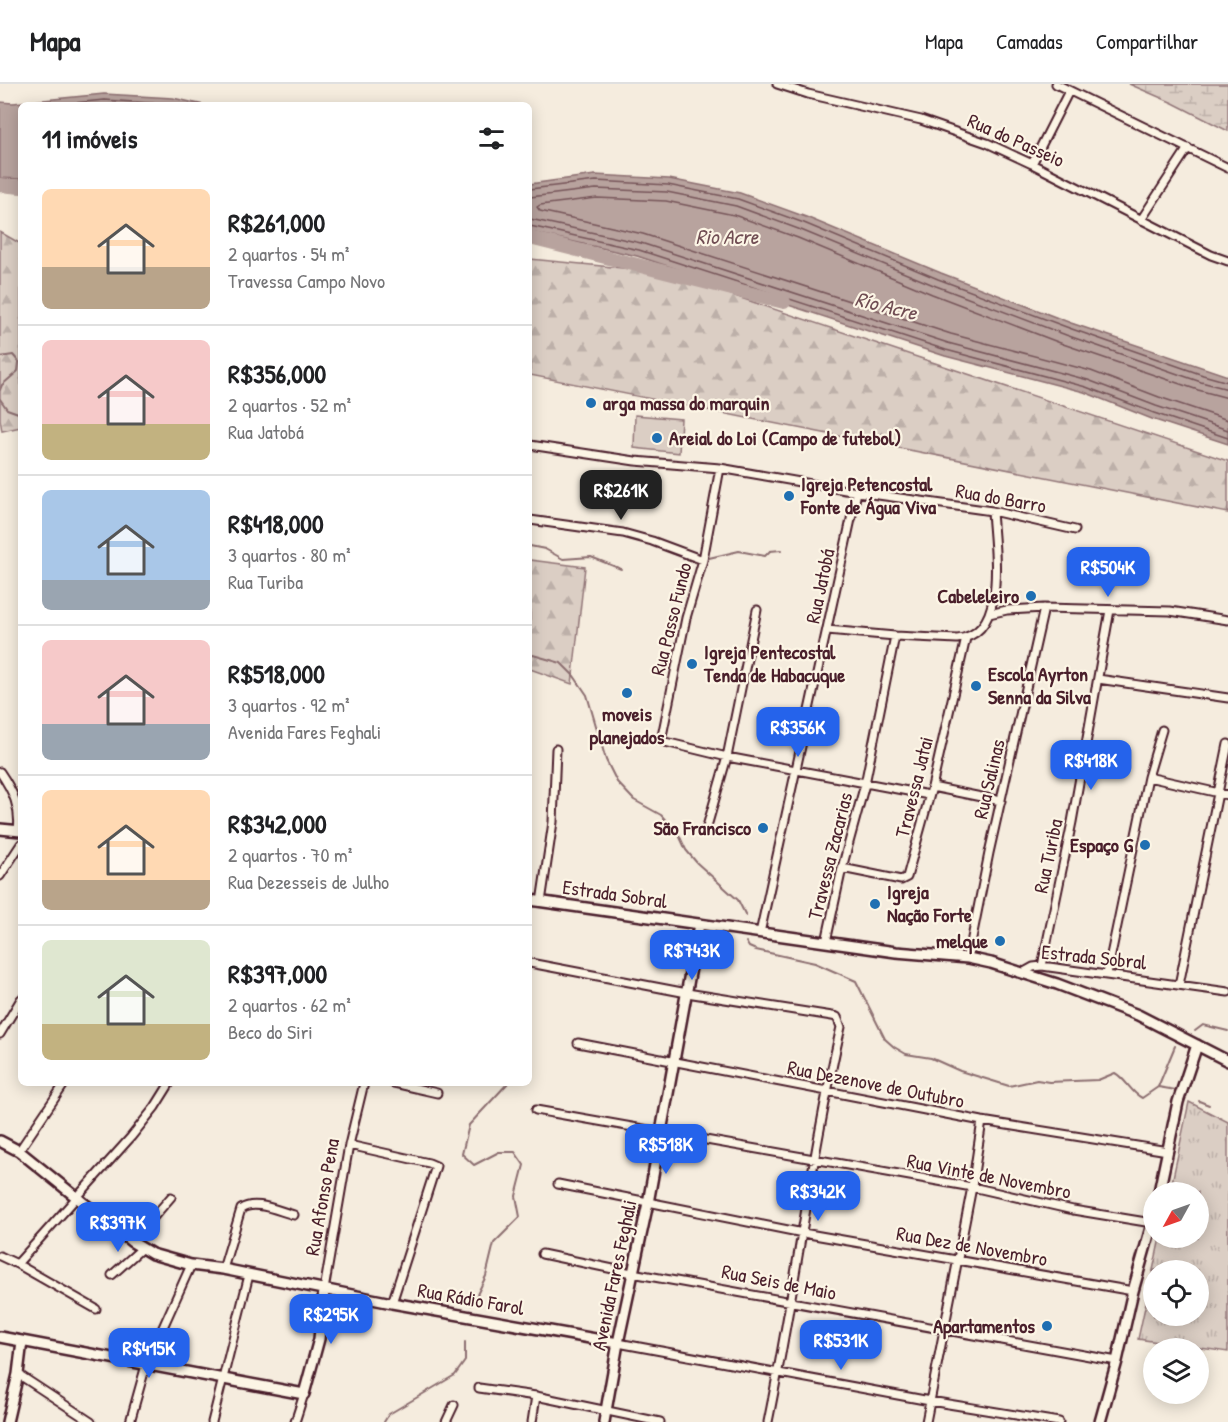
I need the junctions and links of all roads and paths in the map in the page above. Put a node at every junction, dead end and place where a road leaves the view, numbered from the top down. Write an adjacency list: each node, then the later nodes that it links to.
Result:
1 (777, 84): 5 (street, Rua do Passeio)
2 (1056, 84): 3 (street)
3 (1069, 91): 4 (street); 5 (street)
4 (1188, 148): 6 (street); 7 (street)
5 (1032, 164): 7 (street, Rua do Passeio)
6 (1228, 168)
7 (1141, 220): 8 (street, Rua do Passeio)
8 (1228, 261)
9 (532, 445): 10 (street, Rua do Barro)
10 (720, 468): 11 (street, Rua do Barro); 15 (street, Rua Passo Fundo)
11 (856, 492): 12 (street, Rua do Barro); 21 (street, Rua Jatobá)
12 (992, 512): 14 (street, Rua do Barro); 19 (street)
13 (532, 520): 15 (street)
14 (1075, 530)
15 (703, 560): 29 (street, Rua Passo Fundo)
16 (1044, 608): 18 (street); 19 (street); 38 (street, Rua Salinas)
17 (757, 610): 29 (street)
18 (1110, 610): 20 (street); 24 (street, Rua Turiba)
19 (988, 618): 23 (street)
20 (1228, 620)
21 (827, 630): 22 (street); 30 (street, Rua Jatobá)
22 (895, 636): 23 (street); 33 (street, Travessa Zacarias)
23 (966, 638): 34 (street, Travessa Jatai)
24 (1098, 679): 25 (street); 53 (street, Rua Turiba)
25 (1228, 698)
26 (1162, 730): 32 (street)
27 (1228, 744): 35 (street)
28 (556, 749): 47 (street)
29 (727, 758): 30 (street); 41 (street)
30 (796, 771): 33 (street); 49 (street, Rua Jatobá)
31 (0, 772): 39 (street)
32 (1148, 777): 35 (street); 55 (street)
33 (865, 784): 36 (street); 44 (street, Travessa Zacarias)
34 (932, 787): 36 (street, Travessa Jatai); 38 (street)
35 (1218, 793): 37 (street); 56 (street)
36 (929, 795): 44 (street, Travessa Jatai)
37 (1228, 795)
38 (1001, 801): 51 (street, Rua Salinas)
39 (18, 808)
40 (0, 829): 42 (street)
41 (706, 830)
42 (18, 831)
43 (18, 848): 45 (street)
44 (842, 868): 50 (street, Travessa Zacarias)
45 (0, 876)
46 (532, 900): 47 (street, Estrada Sobral)
47 (541, 902): 48 (street, Estrada Sobral)
48 (699, 924): 49 (street, Estrada Sobral); 58 (street, Avenida Fares Feghali)
49 (760, 933): 50 (street, Estrada Sobral)
50 (826, 942): 51 (street, Estrada Sobral)
51 (968, 958): 54 (street, Estrada Sobral)
52 (532, 963): 58 (street)
53 (1042, 966): 54 (street, Estrada Sobral); 55 (street, Estrada Sobral)
54 (1024, 972): 62 (street)
55 (1107, 974): 56 (street, Estrada Sobral)
56 (1179, 985): 57 (street, Estrada Sobral)
57 (1228, 992)
58 (687, 993): 64 (street, Avenida Fares Feghali); 69 (street)
59 (18, 1004): 60 (street)
60 (0, 1034)
61 (578, 1043): 64 (street, Rua Dezenove de Outubro)
62 (1197, 1045): 63 (street); 77 (street)
63 (1228, 1061)
64 (672, 1063): 69 (street, Rua Dezenove de Outubro); 73 (street, Avenida Fares Feghali)
65 (63, 1086): 76 (street)
66 (168, 1086): 83 (street)
67 (363, 1086): 75 (street, Rua Afonso Pena)
68 (406, 1086): 70 (street)
69 (827, 1090): 72 (street, Rua Dezenove de Outubro); 78 (street)
70 (437, 1093)
71 (536, 1110): 73 (street, Rua Vinte de Novembro)
72 (982, 1121): 77 (street, Rua Dezenove de Outubro); 81 (street)
73 (660, 1131): 78 (street, Rua Vinte de Novembro); 84 (street, Avenida Fares Feghali)
74 (0, 1142): 76 (street, Rua Rádio Farol)
75 (349, 1145): 100 (street, Rua Afonso Pena); 103 (street)
76 (20, 1151): 83 (street, Rua Rádio Farol)
77 (1168, 1151): 79 (street)
78 (816, 1161): 81 (street, Rua Vinte de Novembro); 87 (street)
79 (1161, 1182)
80 (558, 1184): 84 (street, Rua Dez de Novembro)
81 (972, 1187): 86 (street, Rua Vinte de Novembro); 93 (street)
82 (171, 1197): 88 (street)
83 (75, 1198): 88 (street, Rua Rádio Farol); 94 (street)
84 (648, 1203): 87 (street, Rua Dez de Novembro); 97 (street, Avenida Fares Feghali)
85 (294, 1215): 96 (street)
86 (1143, 1219)
87 (803, 1233): 93 (street, Rua Dez de Novembro); 102 (street)
88 (132, 1242): 90 (street, Rua Rádio Farol)
89 (1145, 1248): 101 (street)
90 (141, 1249): 95 (street, Rua Rádio Farol); 98 (street)
91 (542, 1254): 97 (street, Rua Seis de Maio)
92 (0, 1256): 94 (street)
93 (957, 1260): 101 (street, Rua Dez de Novembro); 105 (street)
94 (17, 1264): 104 (street)
95 (190, 1265): 96 (street, Rua Rádio Farol); 110 (street)
96 (224, 1269): 99 (street, Rua Rádio Farol)
97 (633, 1273): 102 (street, Rua Seis de Maio); 108 (street, Avenida Fares Feghali)
98 (112, 1275)
99 (249, 1275): 100 (street, Rua Rádio Farol); 113 (street)
100 (324, 1290): 103 (street, Rua Rádio Farol); 115 (street, Rua Afonso Pena)
101 (1133, 1291): 109 (street)
102 (789, 1301): 105 (street, Rua Seis de Maio); 111 (street)
103 (392, 1303): 108 (street, Rua Rádio Farol)
104 (96, 1309)
105 (943, 1330): 109 (street, Rua Seis de Maio); 117 (street)
106 (0, 1337): 107 (street)
107 (22, 1341): 110 (street); 112 (street)
108 (618, 1343): 111 (street); 119 (street, Avenida Fares Feghali)
109 (1117, 1361): 131 (street)
110 (146, 1365): 113 (street); 122 (street)
111 (779, 1371): 117 (street); 128 (street)
112 (18, 1374): 120 (street); 121 (street)
113 (223, 1378): 115 (street); 123 (street)
114 (479, 1388): 116 (street)
115 (304, 1394): 124 (street, Rua Afonso Pena)
116 (537, 1396): 119 (street); 126 (street)
117 (930, 1401): 129 (street); 130 (street)
118 (454, 1405): 125 (street)
119 (605, 1417): 127 (street)
120 (8, 1422)
121 (90, 1422)
122 (130, 1422)
123 (212, 1422)
124 (295, 1422)
125 (446, 1422)
126 (531, 1422)
127 (660, 1422)
128 (768, 1422)
129 (926, 1422)
130 (1059, 1422)
131 (1100, 1422)

